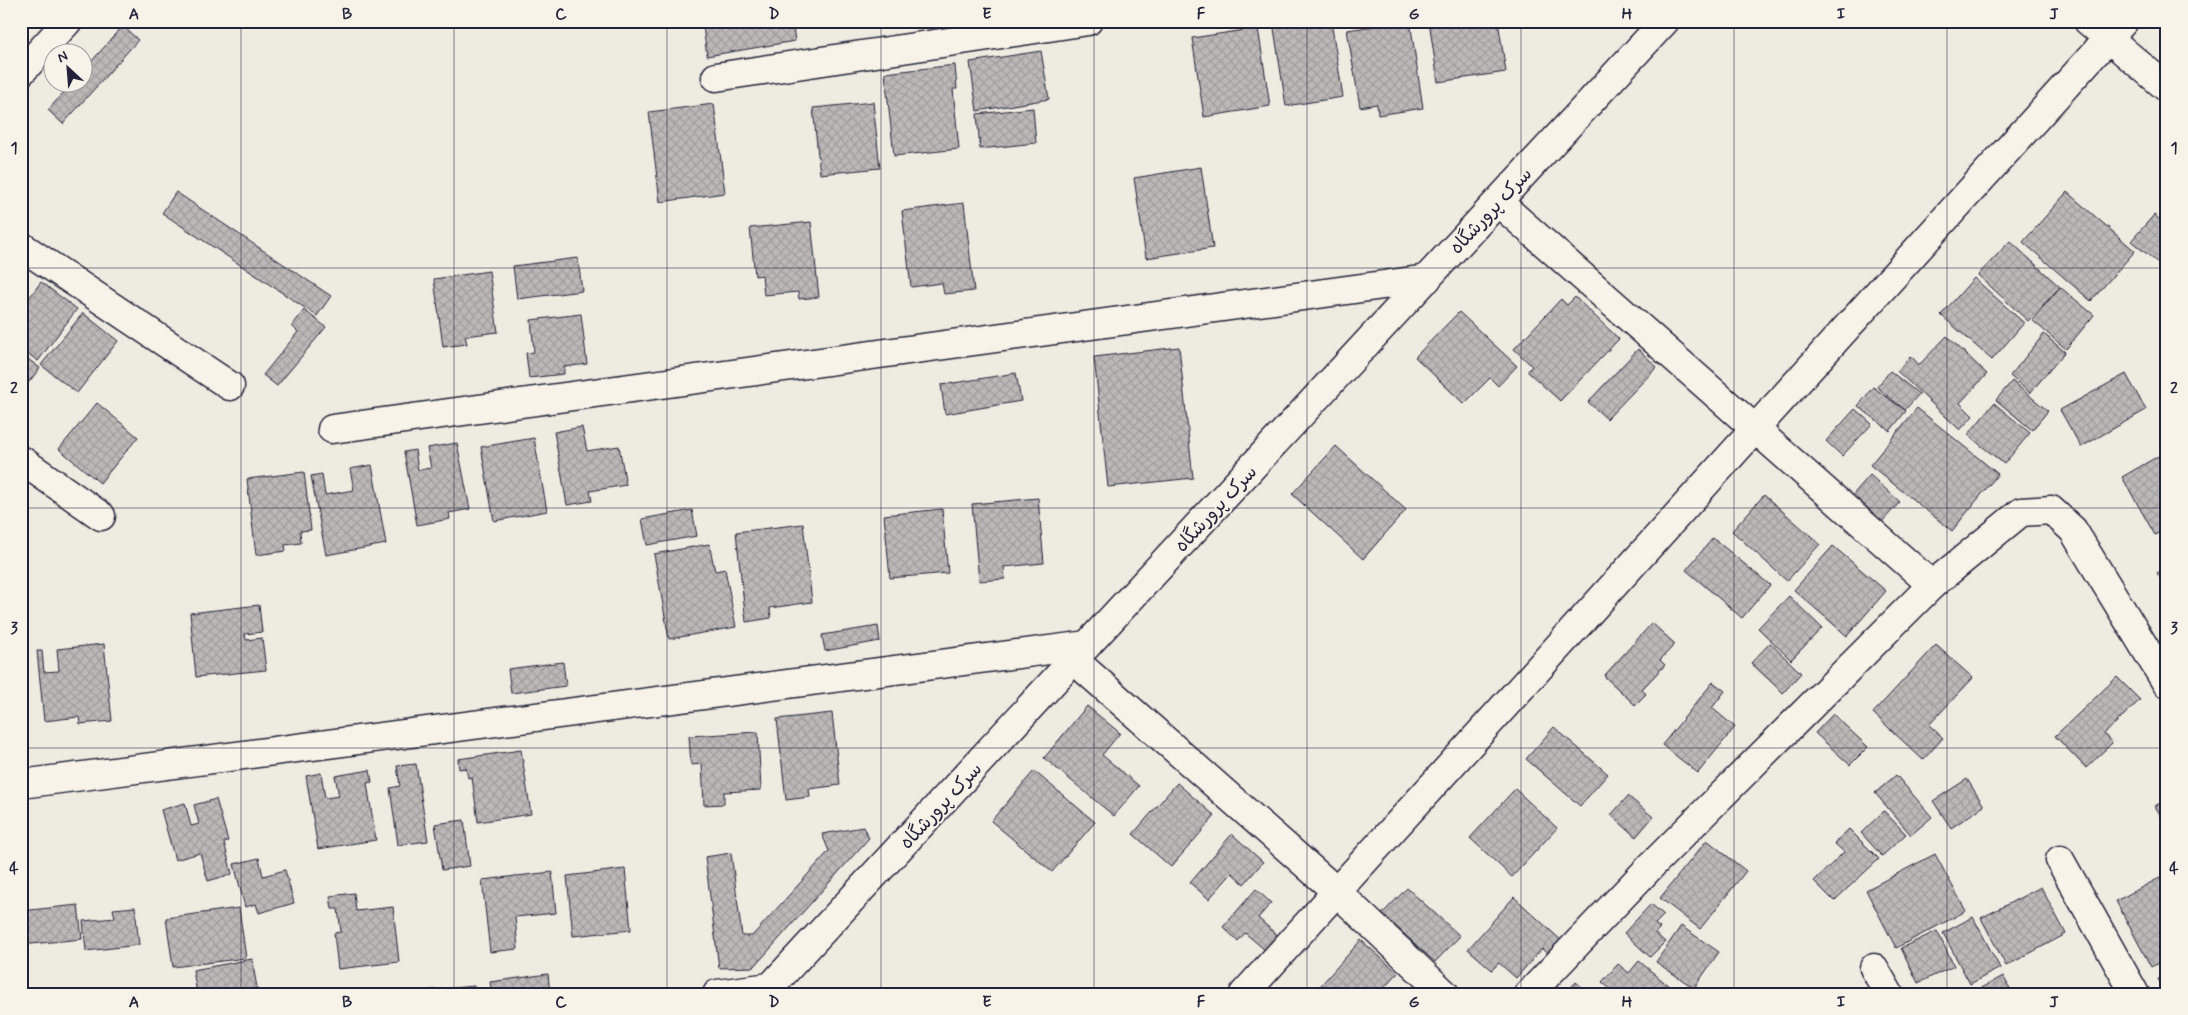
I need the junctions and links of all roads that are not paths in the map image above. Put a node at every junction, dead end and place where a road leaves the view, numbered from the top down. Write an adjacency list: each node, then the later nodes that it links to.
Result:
1 (68, 21): 5 (street)
2 (1088, 21): 6 (street)
3 (1665, 21): 8 (street, سرک پرورشگاه)
4 (2106, 27): 7 (street); 13 (street)
5 (21, 72)
6 (716, 77)
7 (2167, 88)
8 (1498, 202): 10 (street, سرک پرورشگاه); 13 (street)
9 (21, 246): 11 (street)
10 (1427, 279): 12 (street); 17 (street, سرک پرورشگاه)
11 (230, 386)
12 (332, 429)
13 (1756, 430): 16 (street); 21 (street)
14 (21, 460): 15 (street)
15 (101, 516)
16 (1932, 585): 18 (street); 27 (street)
17 (1080, 653): 19 (street); 21 (street); 23 (street, سرک پرورشگاه)
18 (2167, 684)
19 (21, 784)
20 (2060, 860): 29 (street)
21 (1336, 891): 25 (street); 26 (street)
22 (1874, 968): 28 (street)
23 (767, 990): 24 (street)
24 (716, 994)
25 (1244, 994)
26 (1445, 994)
27 (1529, 994)
28 (1889, 994)
29 (2135, 994)

